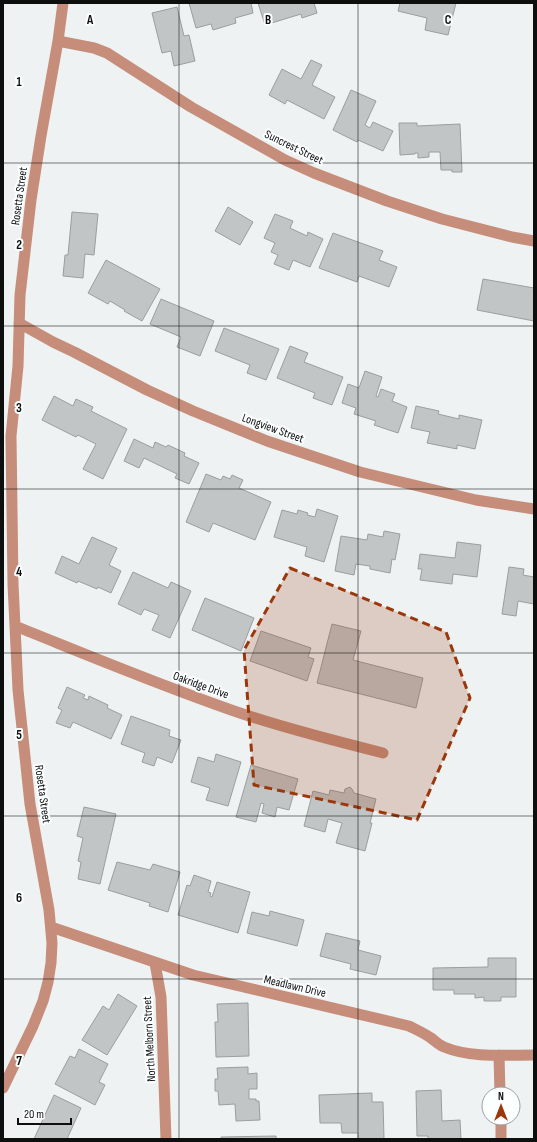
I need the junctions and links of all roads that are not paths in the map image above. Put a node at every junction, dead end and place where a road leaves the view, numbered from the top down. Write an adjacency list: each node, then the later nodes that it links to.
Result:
1 (62, 3): 2 (street, Rosetta Street)
2 (58, 41): 3 (street, Suncrest Street); 4 (street, Rosetta Street)
3 (534, 241)
4 (19, 323): 5 (street, Longview Street); 6 (street, Rosetta Street)
5 (534, 509)
6 (15, 626): 7 (street, Oakridge Drive); 8 (street, Rosetta Street)
7 (383, 753)
8 (51, 926): 9 (street, Meadlawn Drive); 13 (street, Rosetta Street)
9 (155, 963): 10 (street, Meadlawn Drive); 15 (street, North Melborn Street)
10 (499, 1055): 11 (street, Meadlawn Drive); 12 (street)
11 (534, 1055)
12 (500, 1086)
13 (3, 1088)
14 (501, 1126): 16 (street)
15 (166, 1139)
16 (501, 1139)

